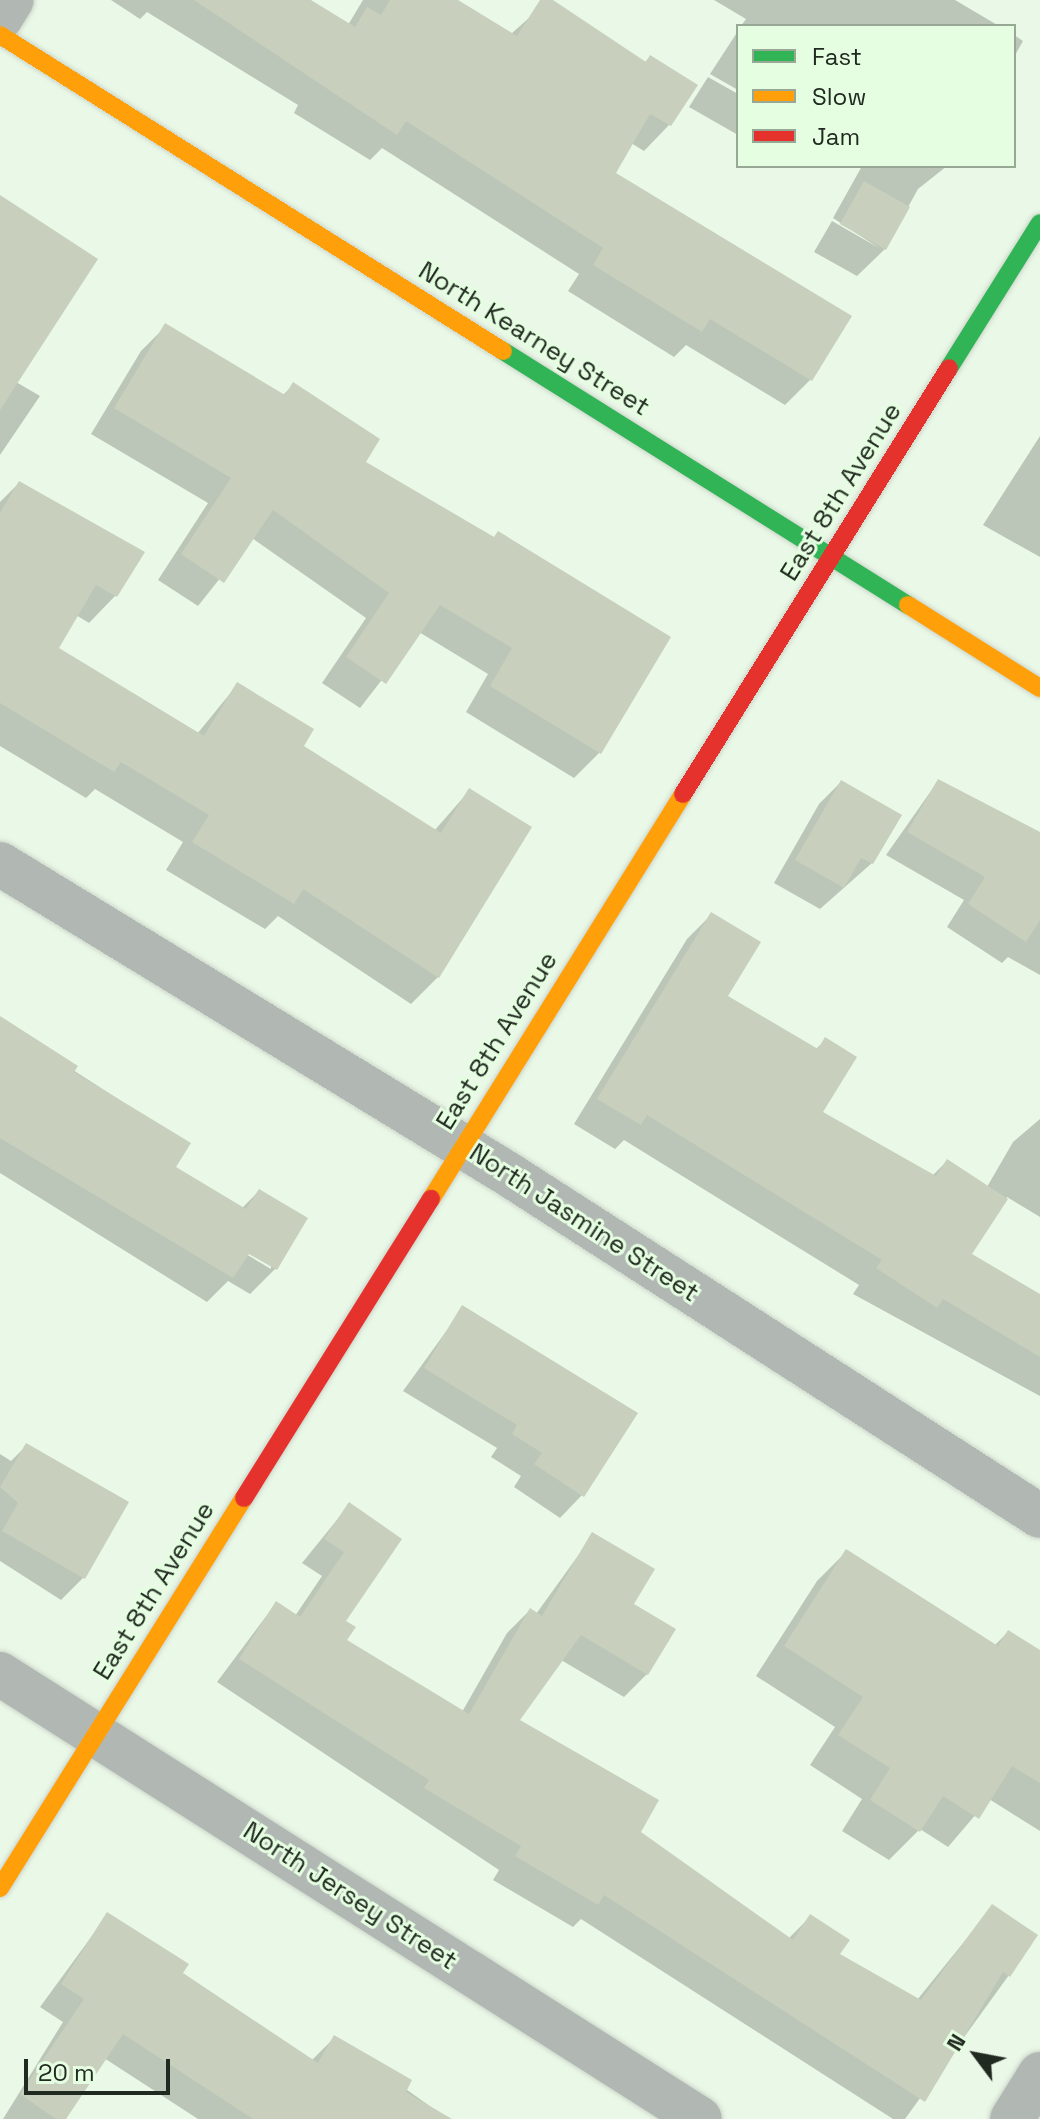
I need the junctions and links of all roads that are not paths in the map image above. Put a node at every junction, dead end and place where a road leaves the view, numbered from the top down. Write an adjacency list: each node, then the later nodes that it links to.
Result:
1 (12, 0): 2 (street)
2 (0, 19)
3 (0, 35): 5 (street, North Kearney Street)
4 (1040, 223): 5 (street, East 8th Avenue)
5 (833, 556): 6 (street, North Kearney Street); 8 (street, East 8th Avenue)
6 (1040, 688)
7 (0, 864): 8 (street, North Jasmine Street)
8 (462, 1145): 9 (street, North Jasmine Street); 11 (street, East 8th Avenue)
9 (1040, 1516)
10 (0, 1674): 11 (street, North Jersey Street)
11 (96, 1734): 12 (street, East 8th Avenue); 14 (street, North Jersey Street)
12 (0, 1888)
13 (1040, 2074): 15 (street)
14 (700, 2119)
15 (1012, 2119)

